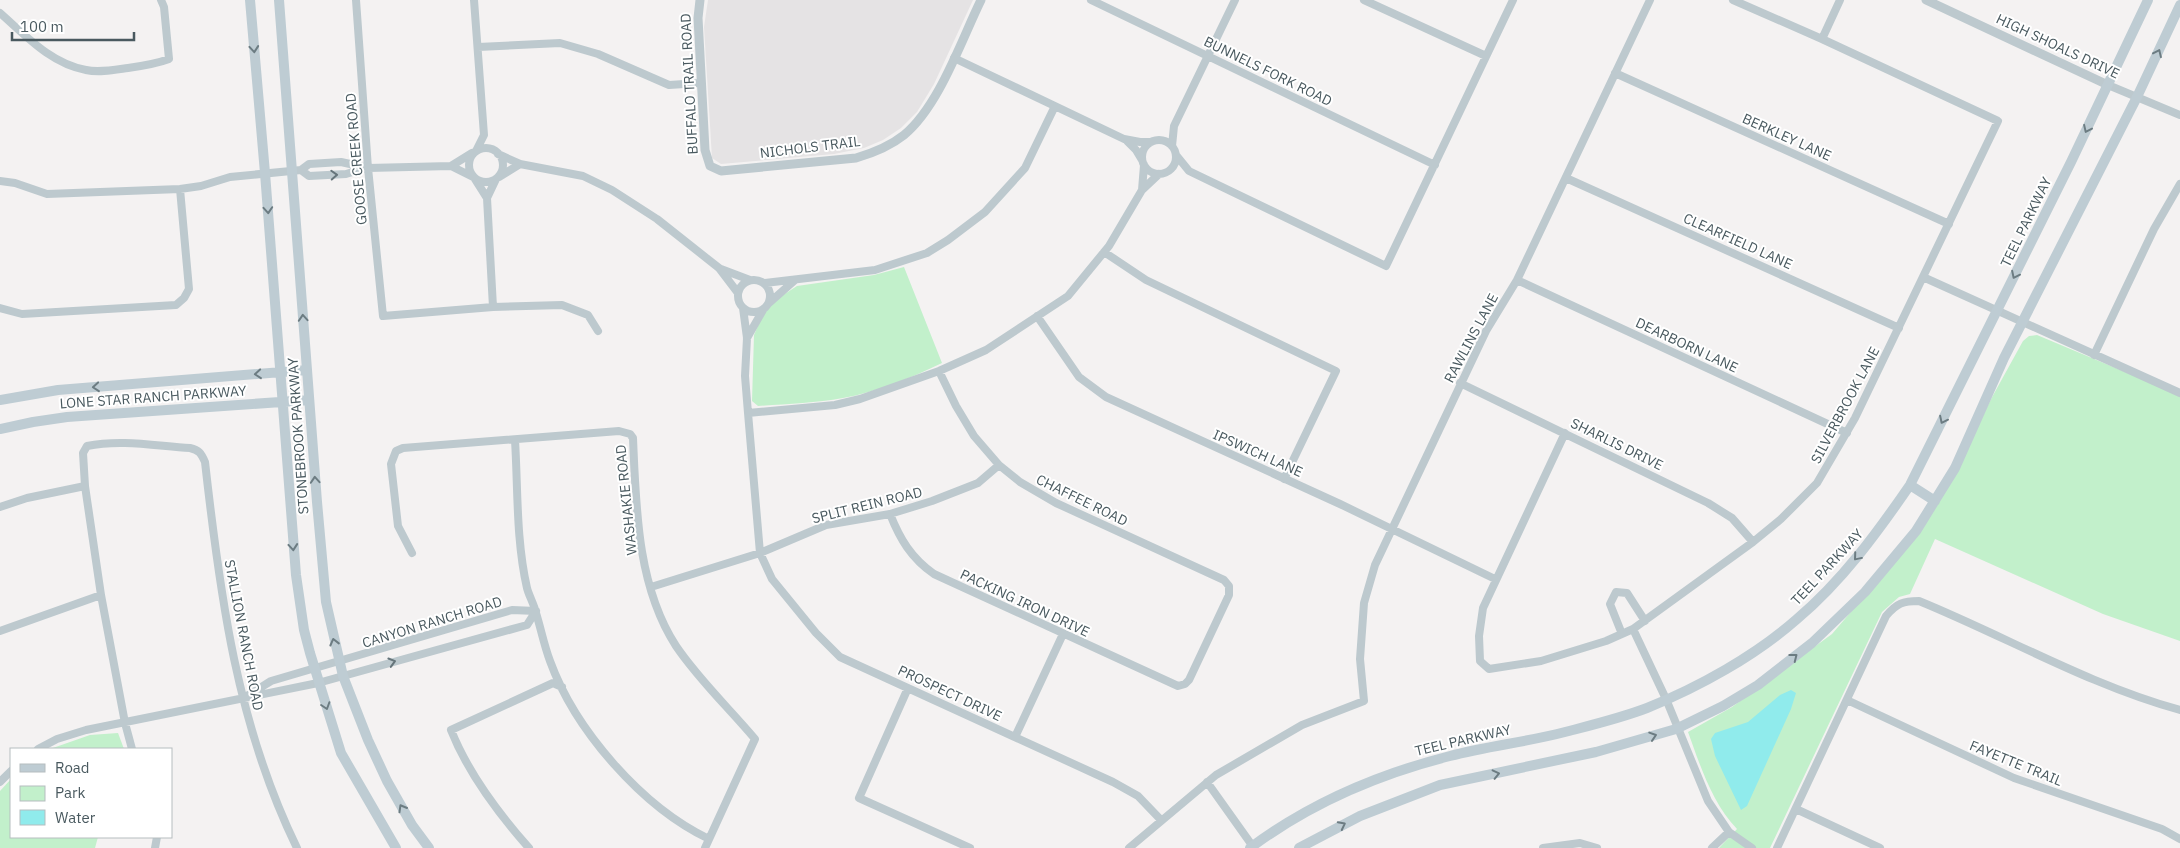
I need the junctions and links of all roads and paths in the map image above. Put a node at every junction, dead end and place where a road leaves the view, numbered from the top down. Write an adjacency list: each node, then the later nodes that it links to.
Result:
1 (162, 0): 19 (street)
2 (250, 0): 47 (main road, STONEBROOK PARKWAY, one-way to 47)
3 (279, 0): 45 (main road, STONEBROOK PARKWAY)
4 (356, 0): 44 (street, GOOSE CREEK ROAD)
5 (474, 0): 21 (street)
6 (700, 0): 26 (street, BUFFALO TRAIL ROAD)
7 (981, 0): 24 (street, NICHOLS TRAIL)
8 (1091, 0): 17 (street, BUNNELS FORK ROAD)
9 (1235, 0): 22 (street)
10 (1364, 0): 23 (street)
11 (1513, 0): 23 (street)
12 (1650, 0): 25 (street, RAWLINS LANE)
13 (1733, 0): 20 (street)
14 (1840, 0): 20 (street)
15 (1926, 0): 27 (street, HIGH SHOALS DRIVE)
16 (2148, 0): 27 (main road, TEEL PARKWAY)
17 (1105, 3): 22 (street, BUNNELS FORK ROAD)
18 (2180, 5): 28 (main road, one-way to 18)
19 (0, 13)
20 (1822, 39): 57 (street, SILVERBROOK LANE)
21 (478, 47): 26 (street); 32 (street)
22 (1208, 56): 31 (street); 41 (street, BUNNELS FORK ROAD)
23 (1486, 56): 41 (street)
24 (954, 58): 29 (street); 43 (street, NICHOLS TRAIL)
25 (1616, 73): 51 (street, RAWLINS LANE); 57 (street, BERKLEY LANE)
26 (700, 83): 43 (street, BUFFALO TRAIL ROAD)
27 (2108, 85): 28 (street, HIGH SHOALS DRIVE); 71 (main road, TEEL PARKWAY, one-way to 71)
28 (2137, 97): 30 (street, HIGH SHOALS DRIVE); 73 (main road)
29 (1055, 106): 33 (street); 62 (street)
30 (2180, 115)
31 (1174, 126): 34 (street); 35 (street)
32 (484, 135): 36 (street); 37 (street)
33 (1124, 139): 34 (street); 39 (street)
34 (1155, 141): 35 (street); 39 (street)
35 (1172, 146): 38 (street)
36 (475, 152): 37 (street); 42 (street); 49 (street)
37 (497, 153): 40 (street); 50 (street)
38 (1176, 155): 46 (street); 48 (street)
39 (1143, 162): 48 (street); 55 (street)
40 (520, 164): 50 (street); 59 (street)
41 (1435, 165): 46 (street)
42 (451, 166): 44 (street); 49 (street)
43 (710, 166)
44 (368, 168): 45 (street, one-way to 44); 45 (street); 67 (street, GOOSE CREEK ROAD)
45 (296, 171): 47 (street); 78 (main road, STONEBROOK PARKWAY, one-way to 45)
46 (1189, 171): 48 (street)
47 (265, 173): 54 (street); 80 (main road, STONEBROOK PARKWAY, one-way to 80)
48 (1162, 173): 55 (street)
49 (474, 178): 50 (street); 56 (street)
50 (497, 178): 56 (street)
51 (1566, 178): 63 (street, RAWLINS LANE); 74 (street, CLEARFIELD LANE)
52 (0, 181): 54 (street)
53 (2180, 184): 77 (street)
54 (180, 189): 68 (street)
55 (1142, 190): 58 (street)
56 (487, 198): 67 (street)
57 (1949, 224): 60 (street, SILVERBROOK LANE)
58 (1104, 252): 72 (street); 92 (street)
59 (719, 268): 61 (street); 65 (street)
60 (1924, 277): 71 (street); 74 (street, SILVERBROOK LANE)
61 (750, 280): 64 (street); 65 (street)
62 (795, 280): 64 (street); 66 (street)
63 (1518, 280): 81 (street, RAWLINS LANE); 89 (street, DEARBORN LANE)
64 (764, 283): 66 (street)
65 (738, 293): 69 (street)
66 (769, 303): 70 (street)
67 (493, 306): 75 (street)
68 (0, 308)
69 (743, 308): 70 (street); 76 (street)
70 (763, 310): 76 (street)
71 (1997, 311): 73 (street); 93 (main road, TEEL PARKWAY, one-way to 93)
72 (1037, 316): 79 (street); 92 (street, IPSWICH LANE)
73 (2022, 322): 77 (street); 95 (main road)
74 (1899, 328): 89 (street, SILVERBROOK LANE)
75 (598, 331)
76 (747, 338): 86 (street)
77 (2094, 355): 82 (street)
78 (307, 370): 80 (main road, LONE STAR RANCH PARKWAY); 84 (main road, STONEBROOK PARKWAY)
79 (939, 371): 86 (street); 91 (street, CHAFFEE ROAD)
80 (280, 372): 83 (main road, LONE STAR RANCH PARKWAY, one-way to 83); 85 (main road, STONEBROOK PARKWAY)
81 (1460, 383): 88 (street, SHARLIS DRIVE); 98 (street, RAWLINS LANE)
82 (2180, 393)
83 (0, 400)
84 (309, 400): 85 (main road, LONE STAR RANCH PARKWAY); 111 (main road, STONEBROOK PARKWAY, one-way to 84)
85 (281, 402): 87 (main road, LONE STAR RANCH PARKWAY); 112 (main road, STONEBROOK PARKWAY, one-way to 112)
86 (748, 412): 101 (street)
87 (0, 429)
88 (1564, 433): 99 (street, SHARLIS DRIVE); 102 (street)
89 (1847, 433): 99 (street, SILVERBROOK LANE)
90 (515, 440): 100 (street); 103 (street, WASHAKIE ROAD); 105 (street)
91 (1000, 465): 97 (street, SPLIT REIN ROAD); 115 (street, CHAFFEE ROAD)
92 (1284, 479): 98 (street, IPSWICH LANE)
93 (1910, 485): 95 (main road); 119 (main road, TEEL PARKWAY, one-way to 119)
94 (85, 486): 96 (street); 104 (street); 118 (street, STALLION RANCH ROAD)
95 (1935, 501): 123 (main road, one-way to 95)
96 (0, 507)
97 (890, 514): 101 (street, SPLIT REIN ROAD); 109 (street, PACKING IRON DRIVE)
98 (1392, 529): 102 (street, IPSWICH LANE); 129 (street, RAWLINS LANE)
99 (1753, 542): 106 (street, SILVERBROOK LANE)
100 (412, 553)
101 (760, 554): 103 (street, SPLIT REIN ROAD); 117 (street, PROSPECT DRIVE)
102 (1495, 579): 110 (street, SILVERBROOK LANE)
103 (651, 586): 133 (street, WASHAKIE ROAD)
104 (101, 595): 108 (street); 122 (street)
105 (536, 611): 111 (street, CANYON RANCH ROAD); 113 (street, CANYON RANCH ROAD, one-way to 105); 116 (street)
106 (1645, 621): 107 (street, SILVERBROOK LANE); 110 (street)
107 (1633, 629): 110 (street, SILVERBROOK LANE); 119 (street)
108 (0, 630)
109 (1063, 634): 115 (street, PACKING IRON DRIVE); 124 (street)
110 (1622, 634)
111 (340, 662): 112 (street, CANYON RANCH ROAD); 113 (main road, STONEBROOK PARKWAY)
112 (314, 669): 114 (main road, STONEBROOK PARKWAY); 118 (street, CANYON RANCH ROAD)
113 (344, 676): 114 (street, CANYON RANCH ROAD); 138 (main road, STONEBROOK PARKWAY, one-way to 113)
114 (318, 684): 118 (street, CANYON RANCH ROAD); 137 (main road, STONEBROOK PARKWAY, one-way to 137)
115 (1174, 685)
116 (562, 687): 133 (street); 139 (street)
117 (908, 688): 124 (street, PROSPECT DRIVE); 141 (street)
118 (243, 698): 122 (street, CANYON RANCH ROAD); 136 (street, STALLION RANCH ROAD)
119 (1666, 699): 123 (street); 135 (main road, TEEL PARKWAY)
120 (1847, 700): 121 (street); 130 (street); 134 (street, FAYETTE TRAIL)
121 (2180, 710)
122 (125, 722): 125 (street, CANYON RANCH ROAD); 126 (street)
123 (1676, 728): 132 (street); 143 (main road, one-way to 123)
124 (1015, 737): 131 (street, PROSPECT DRIVE)
125 (40, 748)
126 (132, 748)
127 (10, 771): 128 (street)
128 (0, 782)
129 (1207, 782): 131 (street); 135 (street)
130 (1796, 809): 148 (street); 149 (street)
131 (1161, 820): 142 (street)
132 (1730, 832): 146 (street); 147 (street)
133 (709, 839): 140 (street)
134 (2180, 839)
135 (1252, 847)
136 (297, 848)
137 (396, 848)
138 (429, 848)
139 (529, 848)
140 (704, 848)
141 (970, 848)
142 (1129, 848)
143 (1299, 848)
144 (1543, 848): 145 (street)
145 (1597, 848)
146 (1712, 848)
147 (1752, 848)
148 (1777, 848)
149 (1880, 848)

